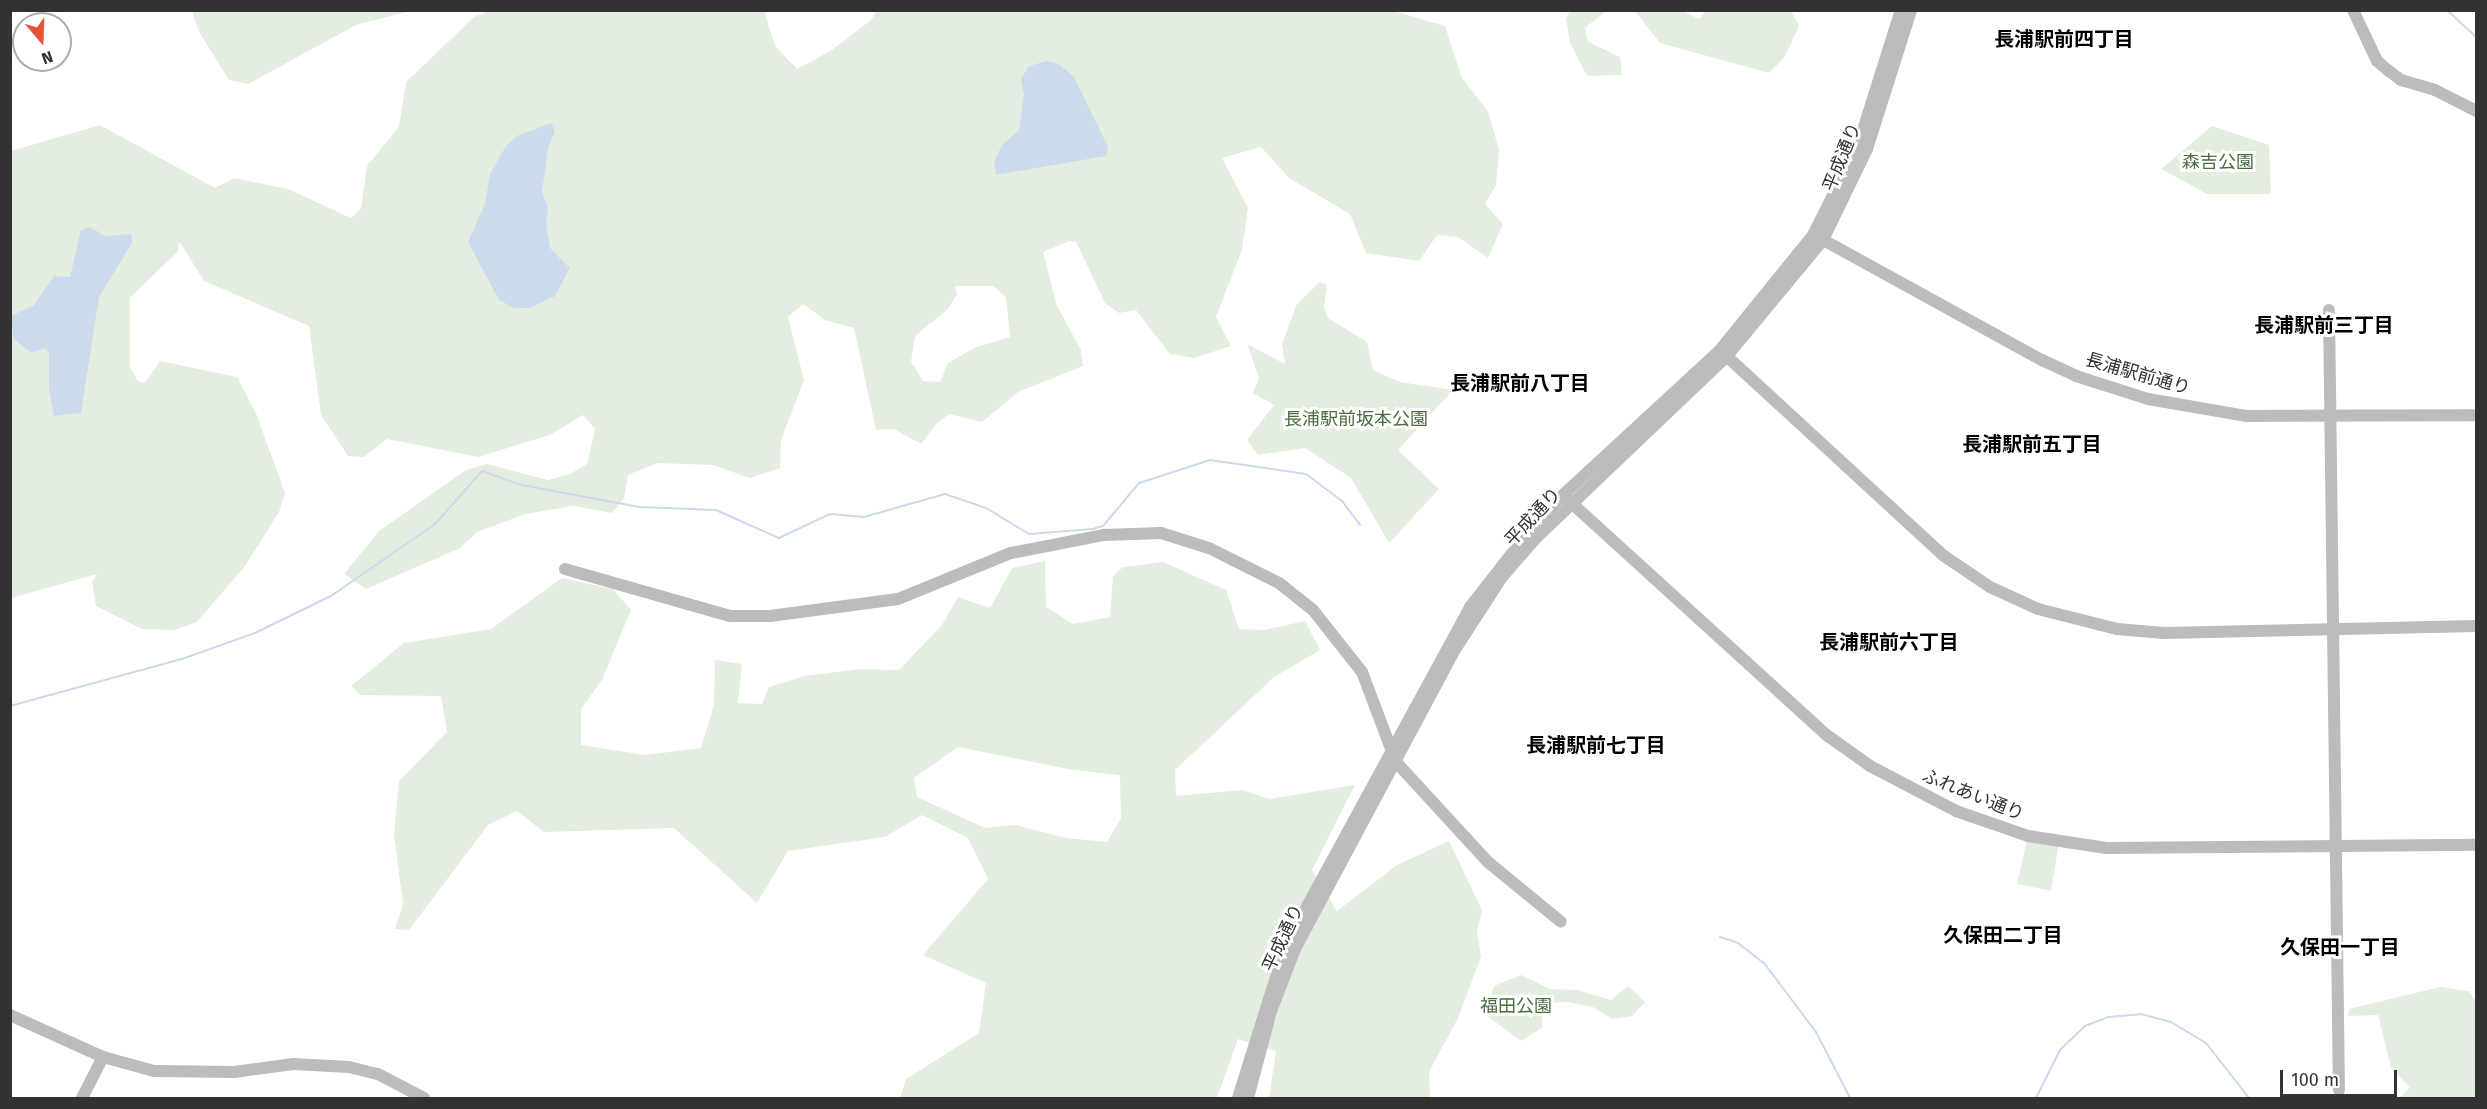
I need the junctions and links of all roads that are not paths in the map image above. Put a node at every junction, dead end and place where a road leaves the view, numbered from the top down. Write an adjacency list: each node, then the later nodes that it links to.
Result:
1 (1901, 10): 5 (street, 平成通り)
2 (1911, 10): 5 (street, 平成通り)
3 (2353, 10): 4 (street)
4 (2476, 111)
5 (1818, 238): 7 (street, 平成通り); 9 (street, 長浦駅前通り)
6 (2329, 310): 9 (street)
7 (1724, 353): 10 (street, 平成通り); 13 (street)
8 (2476, 415): 9 (street, 長浦駅前通り)
9 (2331, 416): 13 (street)
10 (1567, 498): 14 (street, 平成通り); 15 (street, 平成通り); 17 (street, ふれあい通り)
11 (565, 568): 14 (street)
12 (2476, 626): 13 (street)
13 (2333, 627): 17 (street)
14 (1392, 749): 15 (street); 24 (street, 平成通り)
15 (1396, 762): 18 (street); 25 (street, 平成通り)
16 (2476, 845): 17 (street, ふれあい通り)
17 (2337, 848): 21 (street)
18 (1561, 922)
19 (10, 1015): 20 (street)
20 (103, 1057): 22 (street); 23 (street)
21 (2339, 1090)
22 (82, 1098)
23 (424, 1098)
24 (1238, 1098)
25 (1248, 1098)

